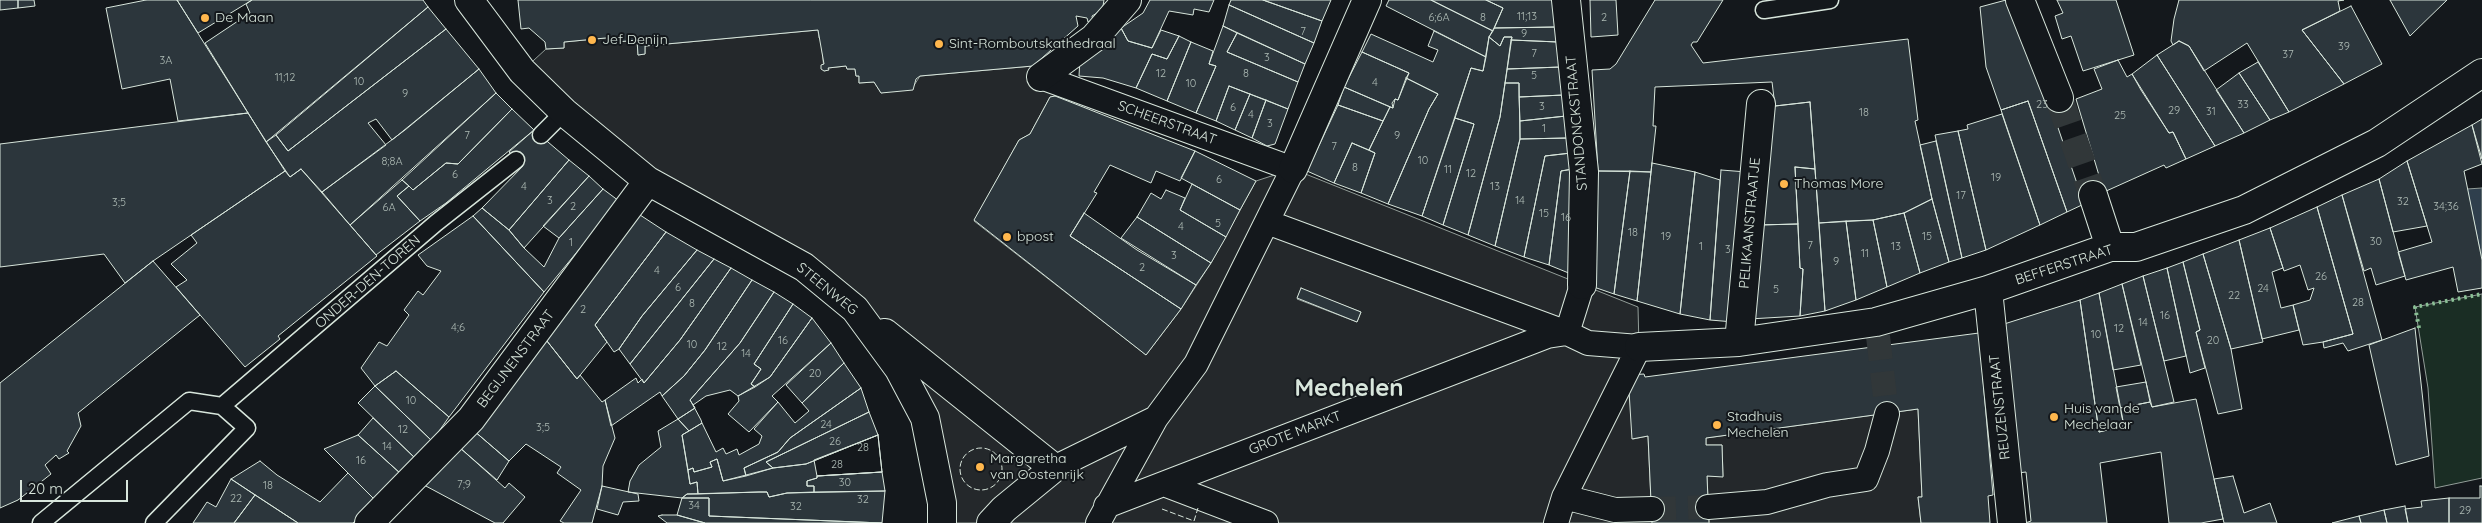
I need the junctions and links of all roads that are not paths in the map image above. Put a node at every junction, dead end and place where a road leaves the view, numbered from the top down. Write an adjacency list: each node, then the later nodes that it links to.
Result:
1 (469, 0): 12 (street)
2 (1127, 0): 9 (street)
3 (1367, 0): 15 (street)
4 (1566, 0): 20 (street, STANDONCKSTRAAT)
5 (1830, 0): 7 (lane)
6 (2020, 0): 10 (street)
7 (1764, 10)
8 (2482, 73): 19 (street, BEFFERSTRAAT)
9 (1041, 77): 15 (street, SCHEERSTRAAT)
10 (2059, 98)
11 (1761, 104): 24 (street, PELIKAANSTRAATJE)
12 (564, 112): 13 (lane); 16 (street)
13 (541, 135)
14 (516, 160): 26 (lane, ONDER-DEN-TOREN)
15 (1293, 170): 18 (street, GROTE MARKT)
16 (648, 181): 22 (street, STEENWEG); 37 (street, BEGIJNENSTRAAT)
17 (2092, 195): 19 (street)
18 (1267, 222): 23 (street); 28 (street, GROTE MARKT)
19 (2110, 247): 21 (street, BEFFERSTRAAT)
20 (1582, 285): 23 (street, STANDONCKSTRAAT)
21 (1988, 290): 24 (street, BEFFERSTRAAT); 42 (street, REUZENSTRAAT)
22 (855, 309): 29 (street); 38 (street, STEENWEG)
23 (1566, 333): 25 (street); 30 (street, GROTE MARKT)
24 (1739, 342): 25 (street, BEFFERSTRAAT)
25 (1639, 347): 31 (street)
26 (222, 406): 35 (lane); 36 (lane)
27 (1887, 414): 32 (street)
28 (1156, 418): 29 (street, GROTE MARKT); 34 (street, GROTE MARKT)
29 (1054, 468): 39 (street)
30 (1164, 484): 34 (street, GROTE MARKT); 40 (street)
31 (1564, 497): 33 (street); 41 (street)
32 (1708, 507)
33 (1652, 509)
34 (1102, 515)
35 (40, 523)
36 (154, 523)
37 (369, 523)
38 (942, 523)
39 (991, 523)
40 (1266, 523)
41 (1556, 523)
42 (2012, 523)

